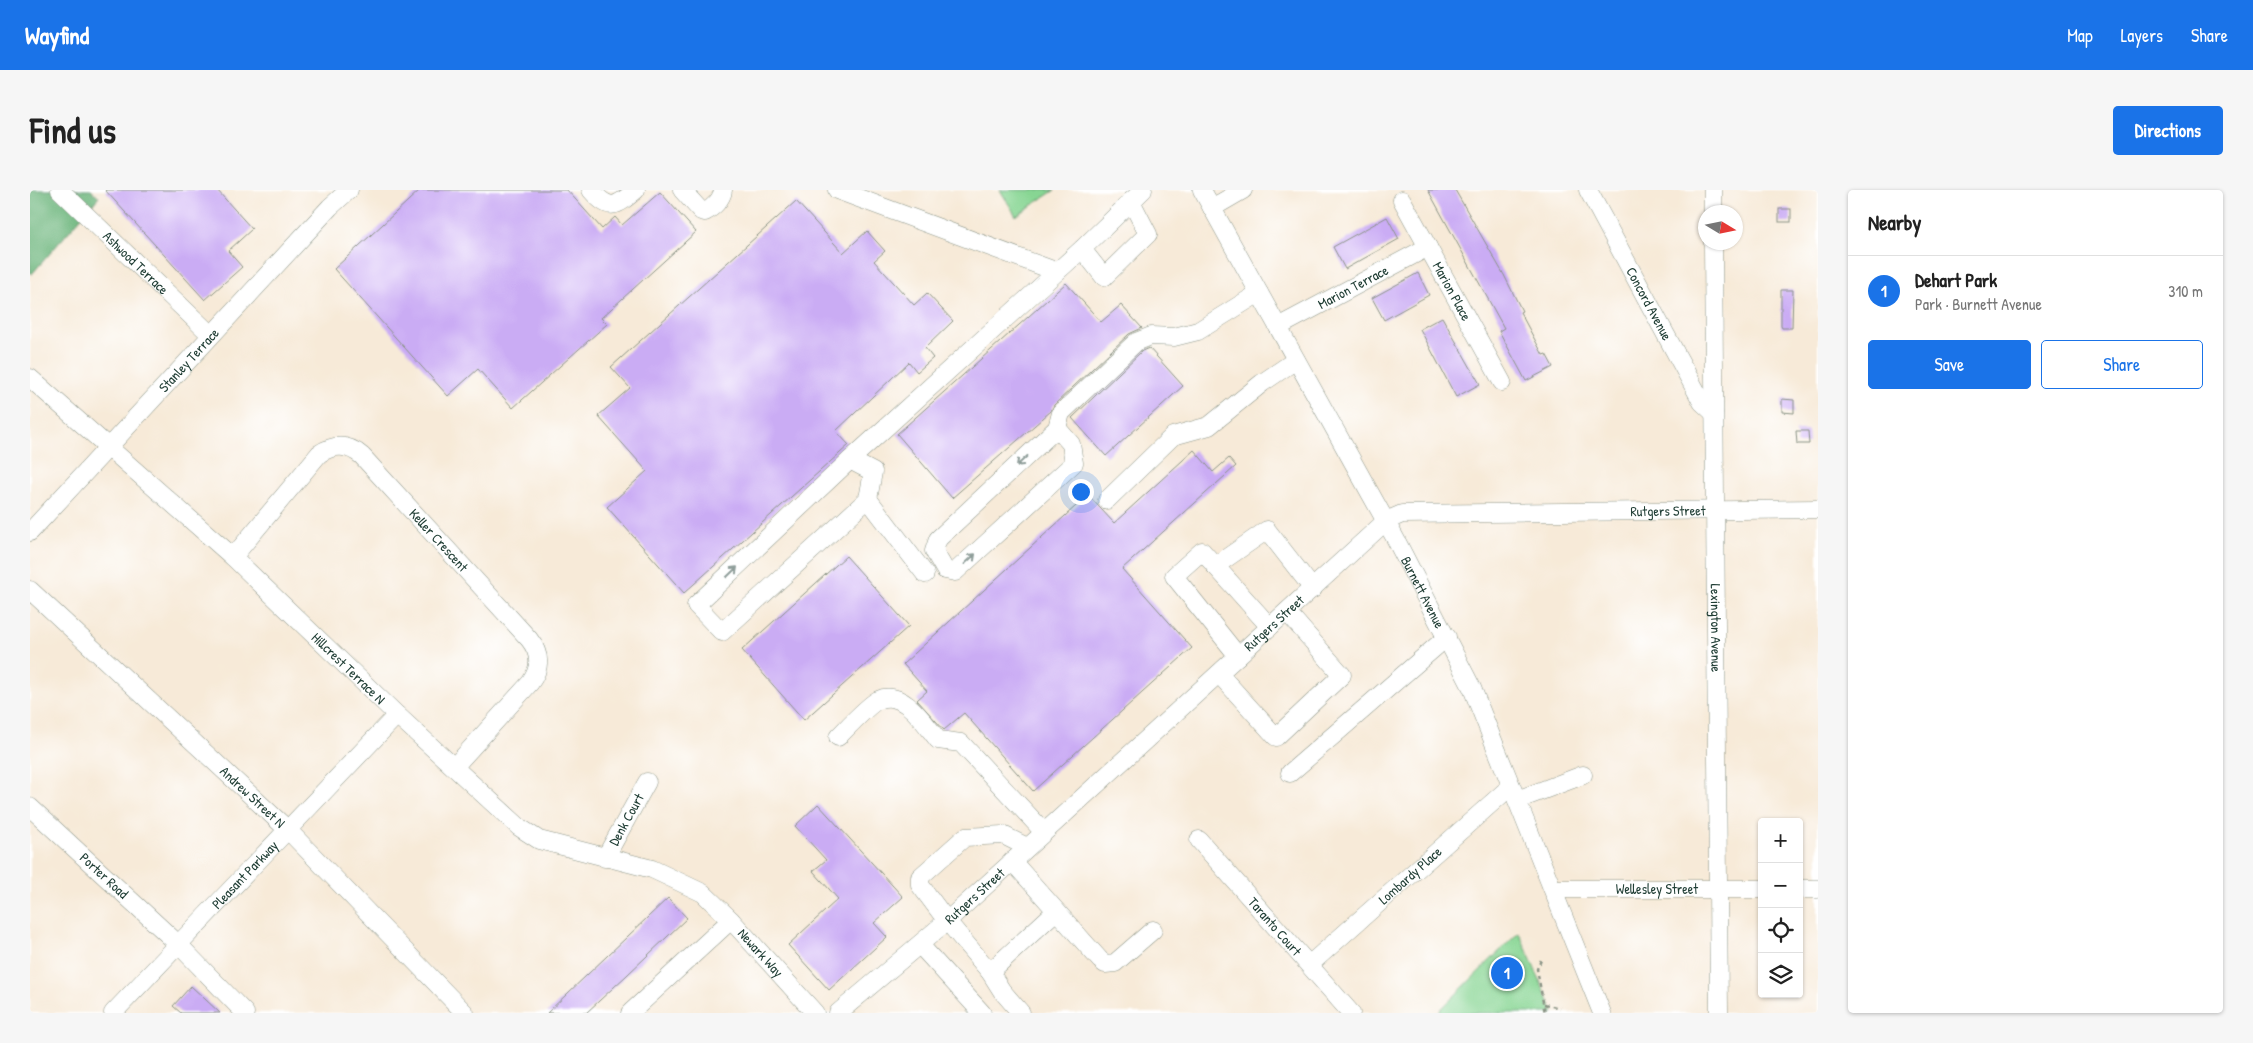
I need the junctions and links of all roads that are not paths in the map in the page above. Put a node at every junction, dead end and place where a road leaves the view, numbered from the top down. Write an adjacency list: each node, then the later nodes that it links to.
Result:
1 (60, 190): 22 (street, Ashwood Terrace)
2 (349, 190): 22 (street, Stanley Terrace)
3 (591, 190): 4 (street)
4 (636, 190)
5 (682, 190): 6 (street)
6 (723, 190)
7 (837, 190): 19 (street)
8 (1202, 190): 15 (street, Burnett Avenue)
9 (1243, 190): 15 (street)
10 (1588, 190): 26 (street, Concord Avenue)
11 (1713, 190): 14 (street)
12 (1137, 196): 17 (street); 17 (street)
13 (1402, 200): 16 (street, Marion Place)
14 (1713, 205)
15 (1212, 208): 20 (street, Burnett Avenue)
16 (1428, 247): 21 (street, Marion Terrace); 25 (street, Marion Place)
17 (1082, 249): 19 (street)
18 (1713, 250): 26 (street, Lexington Avenue)
19 (1055, 271): 29 (street)
20 (1259, 293): 21 (street, Burnett Avenue); 27 (street)
21 (1278, 327): 23 (street, Burnett Avenue)
22 (211, 336): 28 (street, Stanley Terrace)
23 (1296, 360): 31 (street); 34 (street, Burnett Avenue)
24 (30, 378): 28 (street, Hillcrest Terrace N)
25 (1502, 382)
26 (1714, 413): 33 (street, Lexington Avenue)
27 (1058, 428): 27 (street, one-way to 27)
28 (108, 447): 35 (street, Stanley Terrace); 36 (street, Hillcrest Terrace N)
29 (850, 460): 30 (street); 30 (street, one-way to 29)
30 (868, 499): 38 (street)
31 (1107, 500)
32 (1818, 509): 33 (street, Rutgers Street)
33 (1716, 510): 34 (street, Rutgers Street); 60 (street, Lexington Avenue)
34 (1386, 521): 39 (street, Rutgers Street); 43 (street, Burnett Avenue)
35 (30, 532)
36 (233, 557): 46 (street, Hillcrest Terrace N); 48 (street, Keller Crescent)
37 (1215, 566): 39 (street); 42 (street); 44 (street)
38 (925, 574)
39 (1313, 589): 41 (street, Rutgers Street)
40 (30, 590): 54 (street, Andrew Street N)
41 (1287, 612): 42 (street, Rutgers Street); 45 (street)
42 (1270, 628): 44 (street, Rutgers Street)
43 (1447, 637): 49 (street); 52 (street, Burnett Avenue)
44 (1238, 656): 45 (street, Rutgers Street)
45 (1219, 674): 55 (street, Rutgers Street)
46 (397, 715): 48 (street, Hillcrest Terrace N); 54 (street, Pleasant Parkway)
47 (838, 737): 55 (street)
48 (454, 767): 58 (street, Hillcrest Terrace N)
49 (1290, 773)
50 (1583, 775): 52 (street)
51 (647, 782): 58 (street, Denk Court)
52 (1514, 793): 61 (street, Burnett Avenue); 72 (street, Lombardy Place)
53 (30, 807): 70 (street, Porter Road)
54 (287, 829): 70 (street, Pleasant Parkway); 76 (street, Andrew Street N)
55 (1044, 832): 57 (street, Rutgers Street)
56 (1199, 840): 72 (street, Taranto Court)
57 (1027, 847): 59 (street, Rutgers Street); 68 (street)
58 (605, 858): 65 (street, Hillcrest Terrace N)
59 (1012, 861): 66 (street); 68 (street, Rutgers Street)
60 (1717, 888): 61 (street, Wellesley Street); 62 (street, Wellesley Street); 84 (street, Lexington Avenue)
61 (1553, 889): 83 (street, Burnett Avenue)
62 (1758, 889)
63 (1803, 889): 64 (street)
64 (1818, 889)
65 (703, 894): 67 (street, Newark Way)
66 (1056, 911): 69 (street); 73 (street)
67 (731, 920): 77 (street); 78 (street, Newark Way)
68 (947, 921): 71 (street, Rutgers Street); 73 (street)
69 (1153, 930)
70 (178, 944): 74 (street, Pleasant Parkway); 75 (street, Porter Road)
71 (920, 945): 79 (street, Rutgers Street); 80 (street)
72 (1309, 965): 82 (street, Taranto Court)
73 (990, 972): 81 (street)
74 (113, 1013)
75 (245, 1013)
76 (465, 1013)
77 (630, 1013)
78 (816, 1013)
79 (838, 1013)
80 (982, 1013)
81 (1021, 1013)
82 (1350, 1013)
83 (1602, 1013)
84 (1719, 1013)

